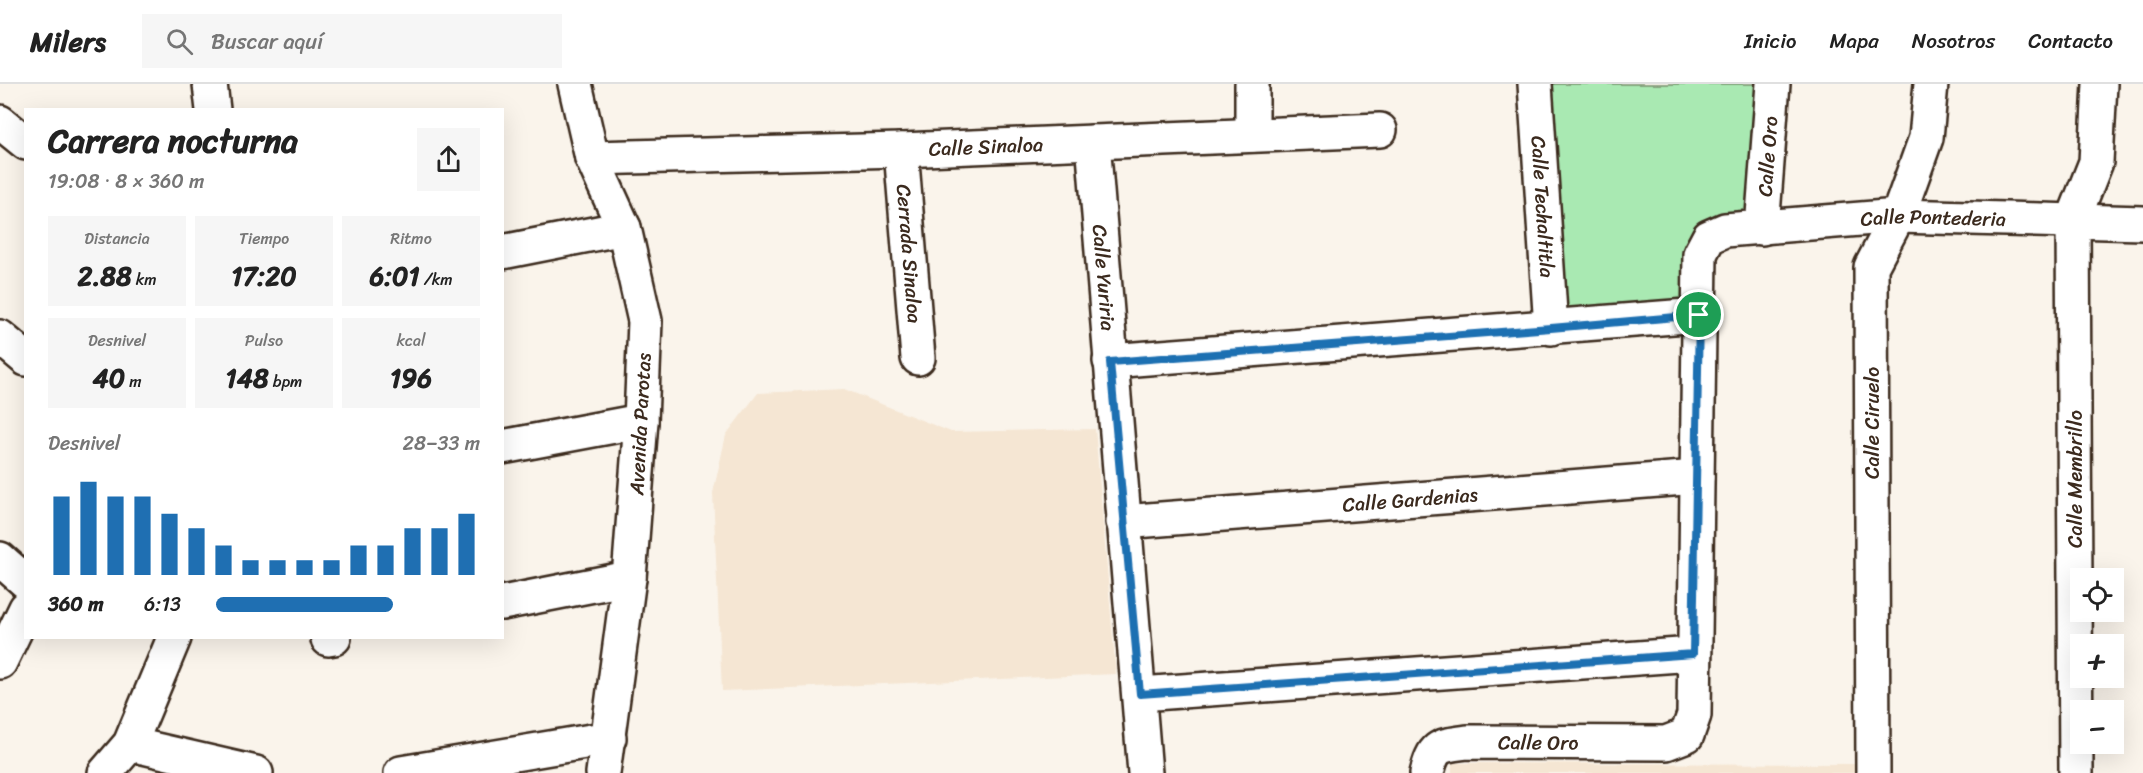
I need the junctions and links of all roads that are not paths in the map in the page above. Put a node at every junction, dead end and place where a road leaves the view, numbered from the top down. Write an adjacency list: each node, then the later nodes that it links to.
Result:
1 (210, 84): 8 (street)
2 (575, 84): 15 (street, Avenida Parotas)
3 (1252, 84): 11 (street)
4 (1535, 84): 23 (street, Calle Techaltitla)
5 (1773, 84): 20 (street, Calle Oro)
6 (1931, 84): 16 (street, Calle Ciruelo)
7 (2100, 84): 17 (street)
8 (213, 108)
9 (0, 122): 12 (street)
10 (1380, 130): 11 (street, Calle Sinaloa)
11 (1252, 135): 13 (street, Calle Sinaloa)
12 (24, 141)
13 (1093, 142): 14 (street, Calle Sinaloa); 27 (street, Calle Yuriria)
14 (901, 150): 15 (street, Calle Sinaloa); 26 (street, Cerrada Sinaloa)
15 (592, 158): 19 (street, Avenida Parotas)
16 (1898, 216): 17 (street, Calle Pontederia); 20 (street, Calle Pontederia); 49 (street, Calle Ciruelo)
17 (2073, 220): 18 (street, Calle Pontederia); 50 (street, Calle Membrillo)
18 (2143, 223)
19 (624, 228): 21 (street); 28 (street, Avenida Parotas)
20 (1762, 228): 22 (street, Calle Pontederia)
21 (504, 252)
22 (1699, 315): 23 (street); 30 (street)
23 (1551, 328): 27 (street)
24 (0, 337): 25 (street)
25 (24, 357)
26 (918, 358)
27 (1110, 362): 31 (street, Calle Yuriria)
28 (641, 421): 29 (street); 33 (street, Avenida Parotas)
29 (504, 447)
30 (1697, 477): 31 (street, Calle Gardenias); 38 (street)
31 (1123, 522): 40 (street, Calle Yuriria)
32 (0, 559): 34 (street)
33 (629, 578): 35 (street); 41 (street, Avenida Parotas)
34 (24, 580)
35 (504, 603)
36 (24, 612): 39 (street)
37 (174, 639): 42 (street)
38 (1693, 654): 40 (street); 48 (street, Calle Oro)
39 (0, 662)
40 (1140, 694): 47 (street, Calle Yuriria)
41 (609, 738): 45 (street); 46 (street, Avenida Parotas)
42 (130, 744): 43 (street); 44 (street)
43 (105, 773)
44 (256, 773)
45 (401, 773)
46 (603, 773)
47 (1145, 773)
48 (1426, 773)
49 (1874, 773)
50 (2076, 773)

